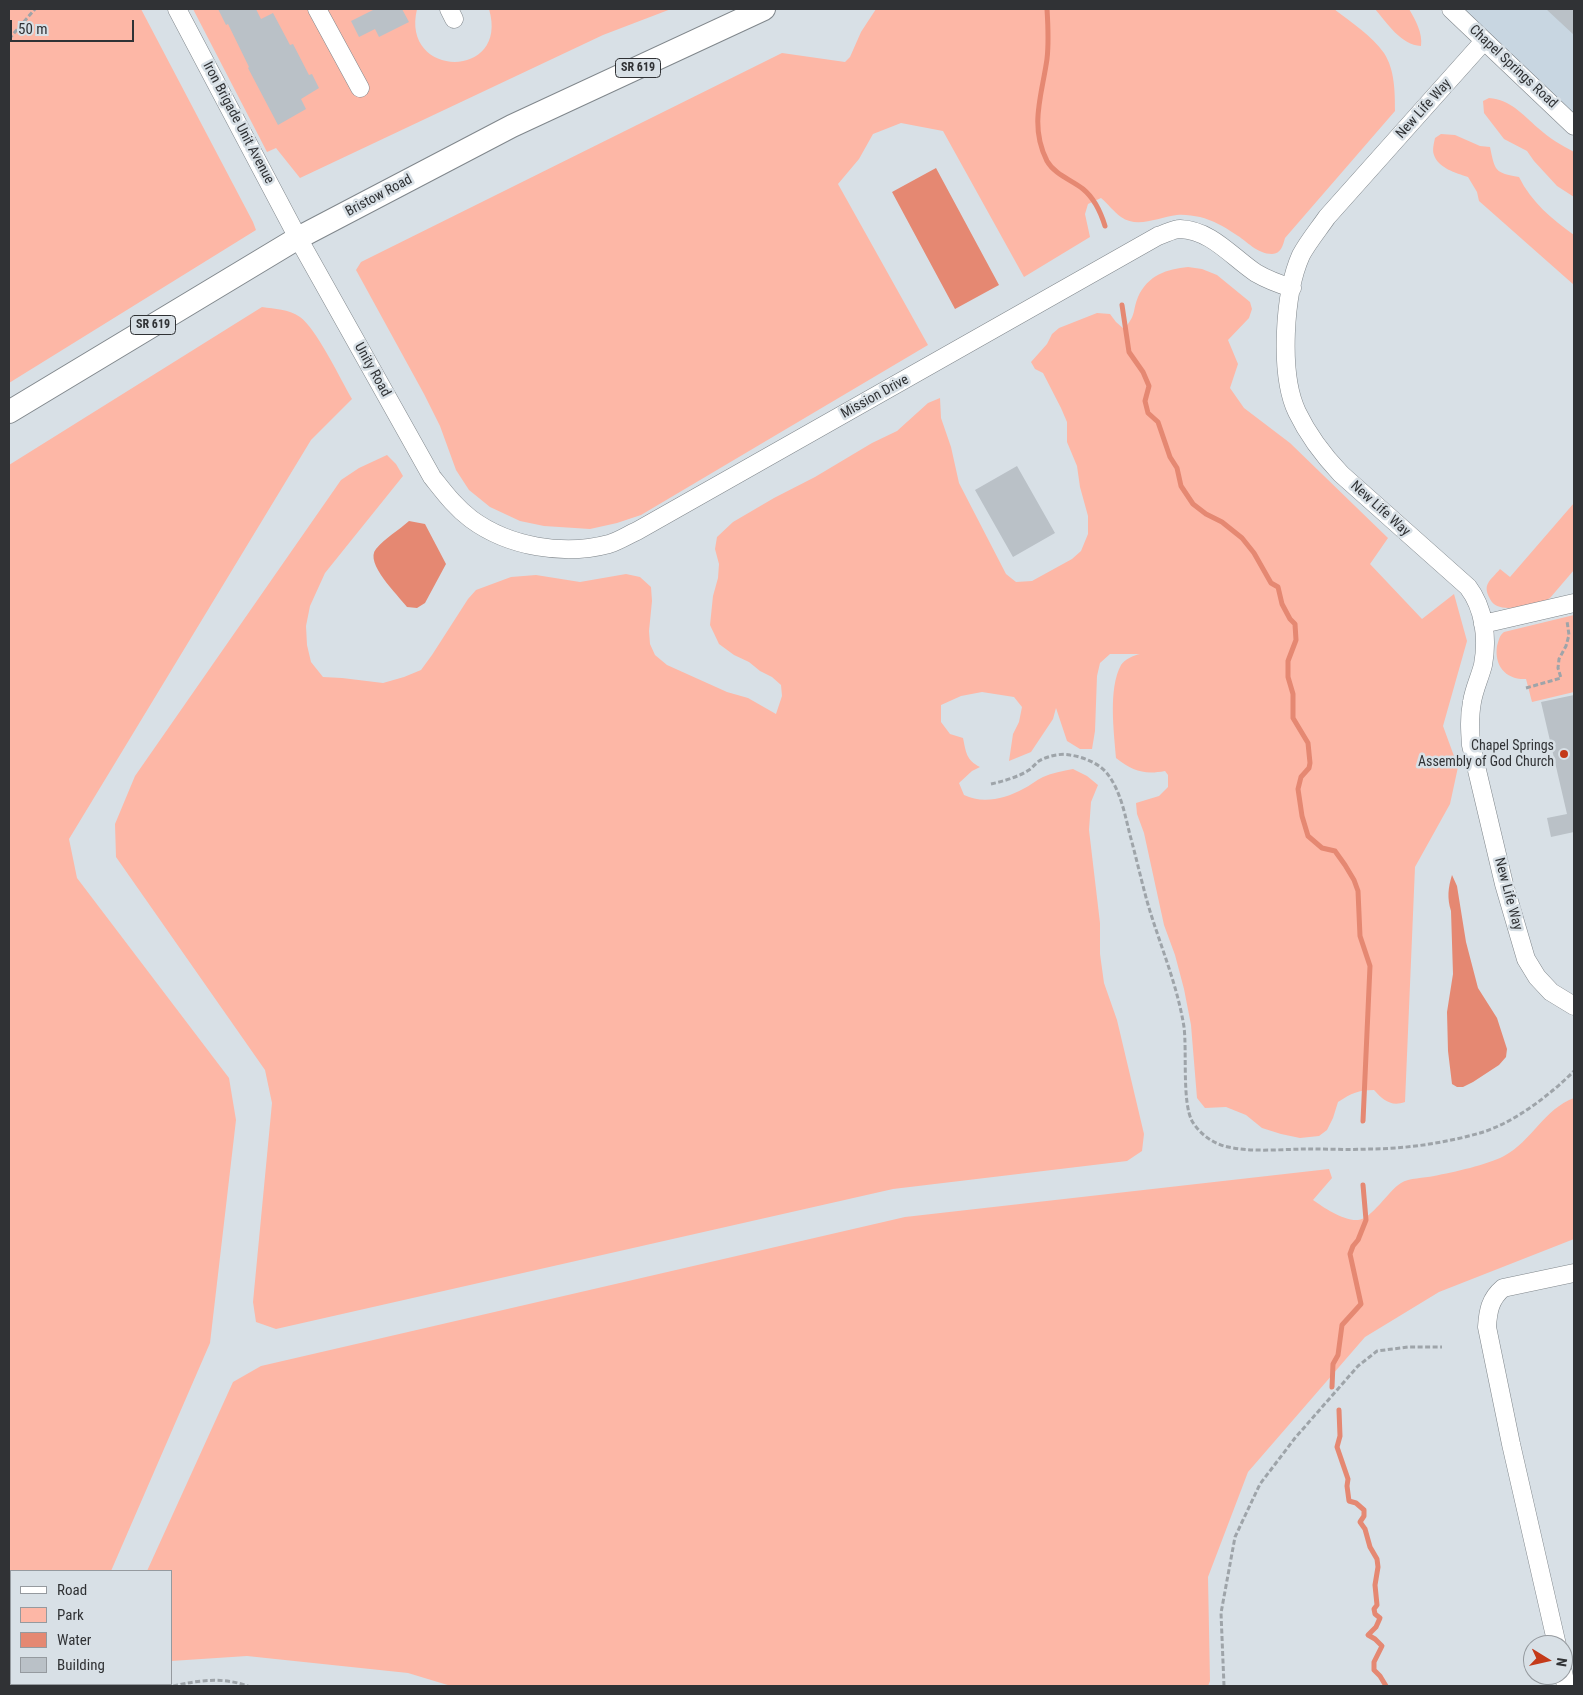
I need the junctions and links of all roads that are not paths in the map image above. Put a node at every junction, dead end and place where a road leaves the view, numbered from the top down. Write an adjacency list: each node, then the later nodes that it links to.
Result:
1 (177, 9): 8 (street, Iron Brigade Unit Avenue)
2 (317, 9): 6 (street)
3 (764, 9): 8 (main road, Bristow Road / SR 619)
4 (1451, 9): 5 (street, Chapel Springs Road)
5 (1484, 41): 7 (street, Chapel Springs Road); 9 (street, New Life Way)
6 (360, 88)
7 (1574, 126)
8 (298, 238): 10 (main road, Bristow Road / SR 619); 11 (street, Unity Road)
9 (1292, 288): 11 (street, Mission Drive); 13 (street, New Life Way)
10 (9, 412)
11 (450, 500)
12 (1569, 604): 13 (street)
13 (1483, 624): 14 (street, New Life Way)
14 (1574, 1006)
15 (1574, 1272): 16 (street)
16 (1555, 1635)

